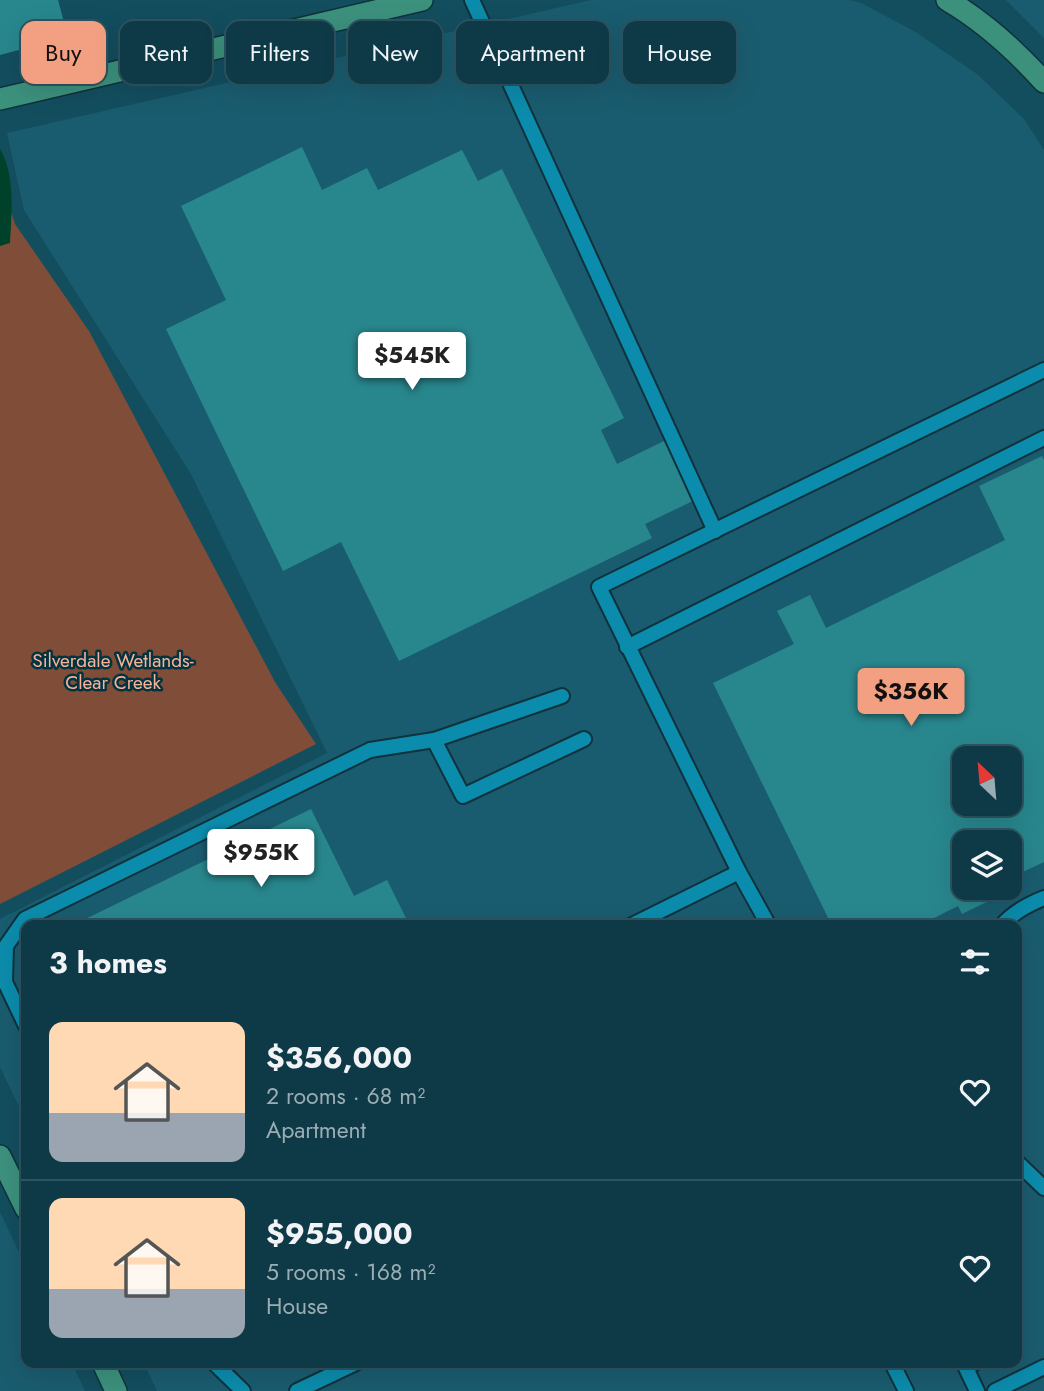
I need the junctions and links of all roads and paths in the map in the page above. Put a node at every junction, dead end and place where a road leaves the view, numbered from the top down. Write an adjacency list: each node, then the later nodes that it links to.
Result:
1 (422, 0): 5 (street)
2 (472, 0): 8 (lane)
3 (947, 0): 4 (street)
4 (1044, 82)
5 (0, 99)
6 (1044, 370): 8 (lane)
7 (1044, 438): 9 (lane)
8 (715, 531): 9 (lane)
9 (628, 646): 13 (lane)
10 (562, 696): 12 (lane)
11 (584, 739): 12 (lane)
12 (435, 740): 15 (lane)
13 (739, 872): 16 (lane); 17 (lane)
14 (1044, 898): 18 (lane)
15 (24, 920)
16 (642, 920)
17 (766, 920)
18 (1006, 920)
19 (21, 924): 20 (lane)
20 (21, 1016)
21 (0, 1156): 24 (street)
22 (1022, 1168): 23 (lane)
23 (1044, 1188)
24 (21, 1199)
25 (1044, 1367): 36 (lane)
26 (105, 1368): 31 (street)
27 (219, 1368): 32 (lane)
28 (345, 1368): 33 (lane)
29 (894, 1368): 34 (lane)
30 (966, 1368): 35 (lane)
31 (116, 1391)
32 (243, 1391)
33 (297, 1391)
34 (906, 1391)
35 (977, 1391)
36 (995, 1391)

